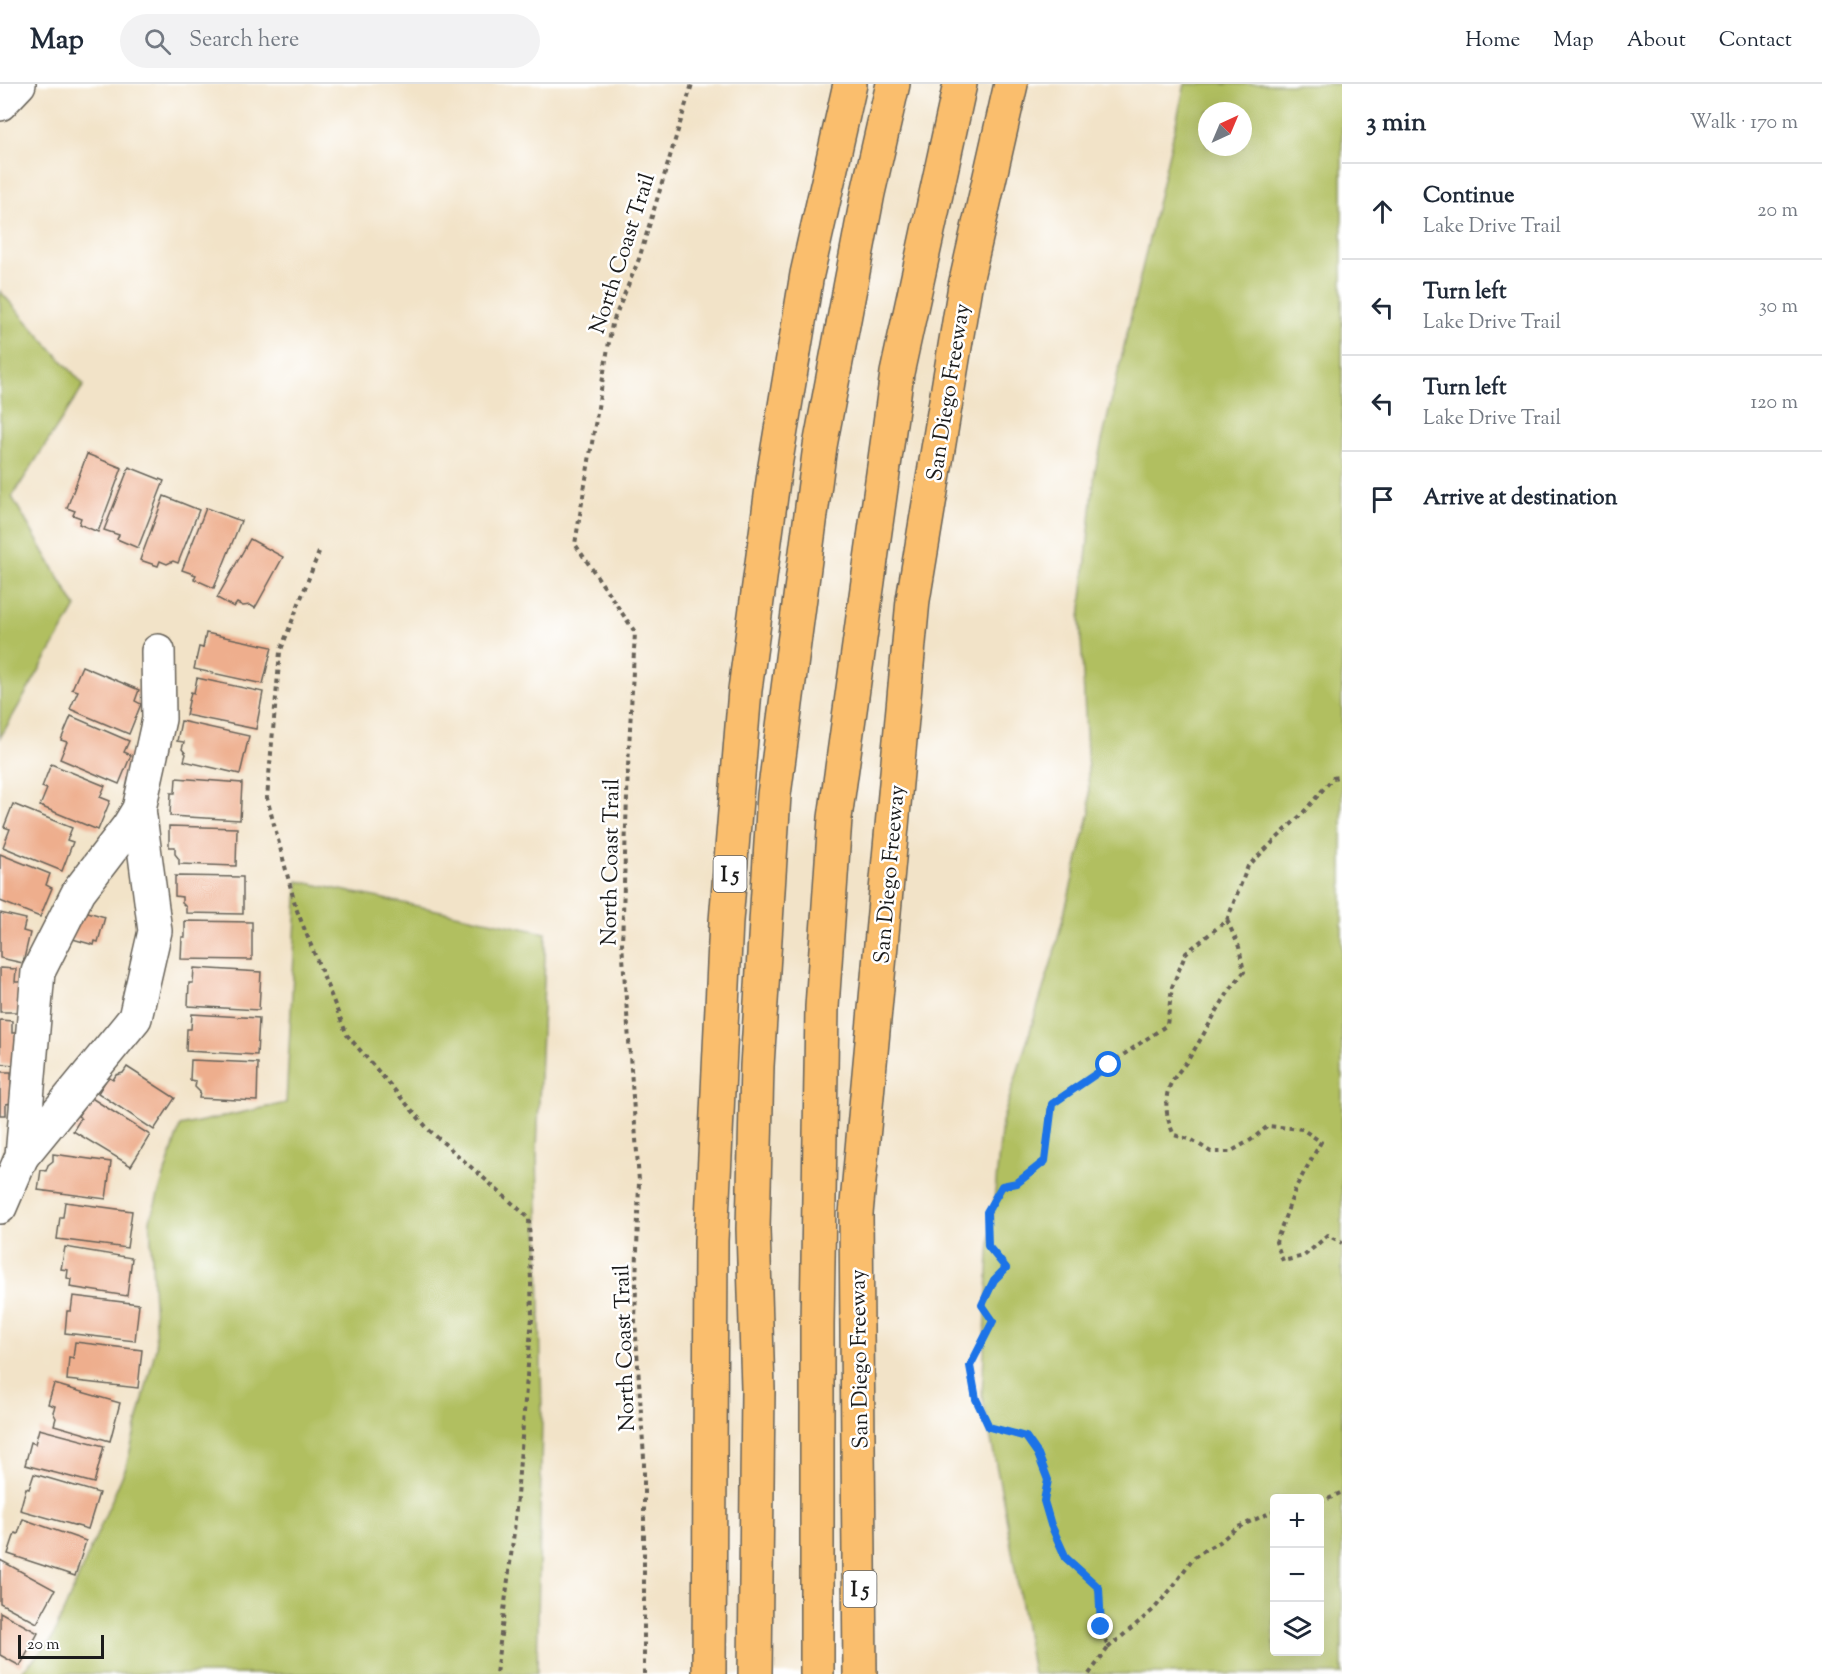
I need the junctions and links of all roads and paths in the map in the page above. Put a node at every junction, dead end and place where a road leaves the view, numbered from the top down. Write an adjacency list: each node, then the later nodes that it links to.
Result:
1 (19, 84): 7 (street)
2 (692, 84): 21 (path, North Coast Trail)
3 (850, 84): 22 (highway, I 5)
4 (893, 84): 23 (highway)
5 (960, 84): 24 (highway)
6 (1011, 84): 25 (highway, San Diego Freeway / I 5)
7 (0, 104)
8 (319, 552): 20 (path)
9 (158, 651): 11 (street)
10 (1342, 776): 12 (path)
11 (139, 808): 13 (street); 13 (street)
12 (1227, 920): 15 (path); 19 (path)
13 (22, 1156): 14 (street)
14 (0, 1207)
15 (1342, 1243)
16 (1342, 1492): 17 (path)
17 (1324, 1501)
18 (1270, 1513): 19 (path)
19 (1108, 1648): 26 (path)
20 (496, 1674)
21 (644, 1674)
22 (709, 1674)
23 (755, 1674)
24 (817, 1674)
25 (861, 1674)
26 (1089, 1674)

